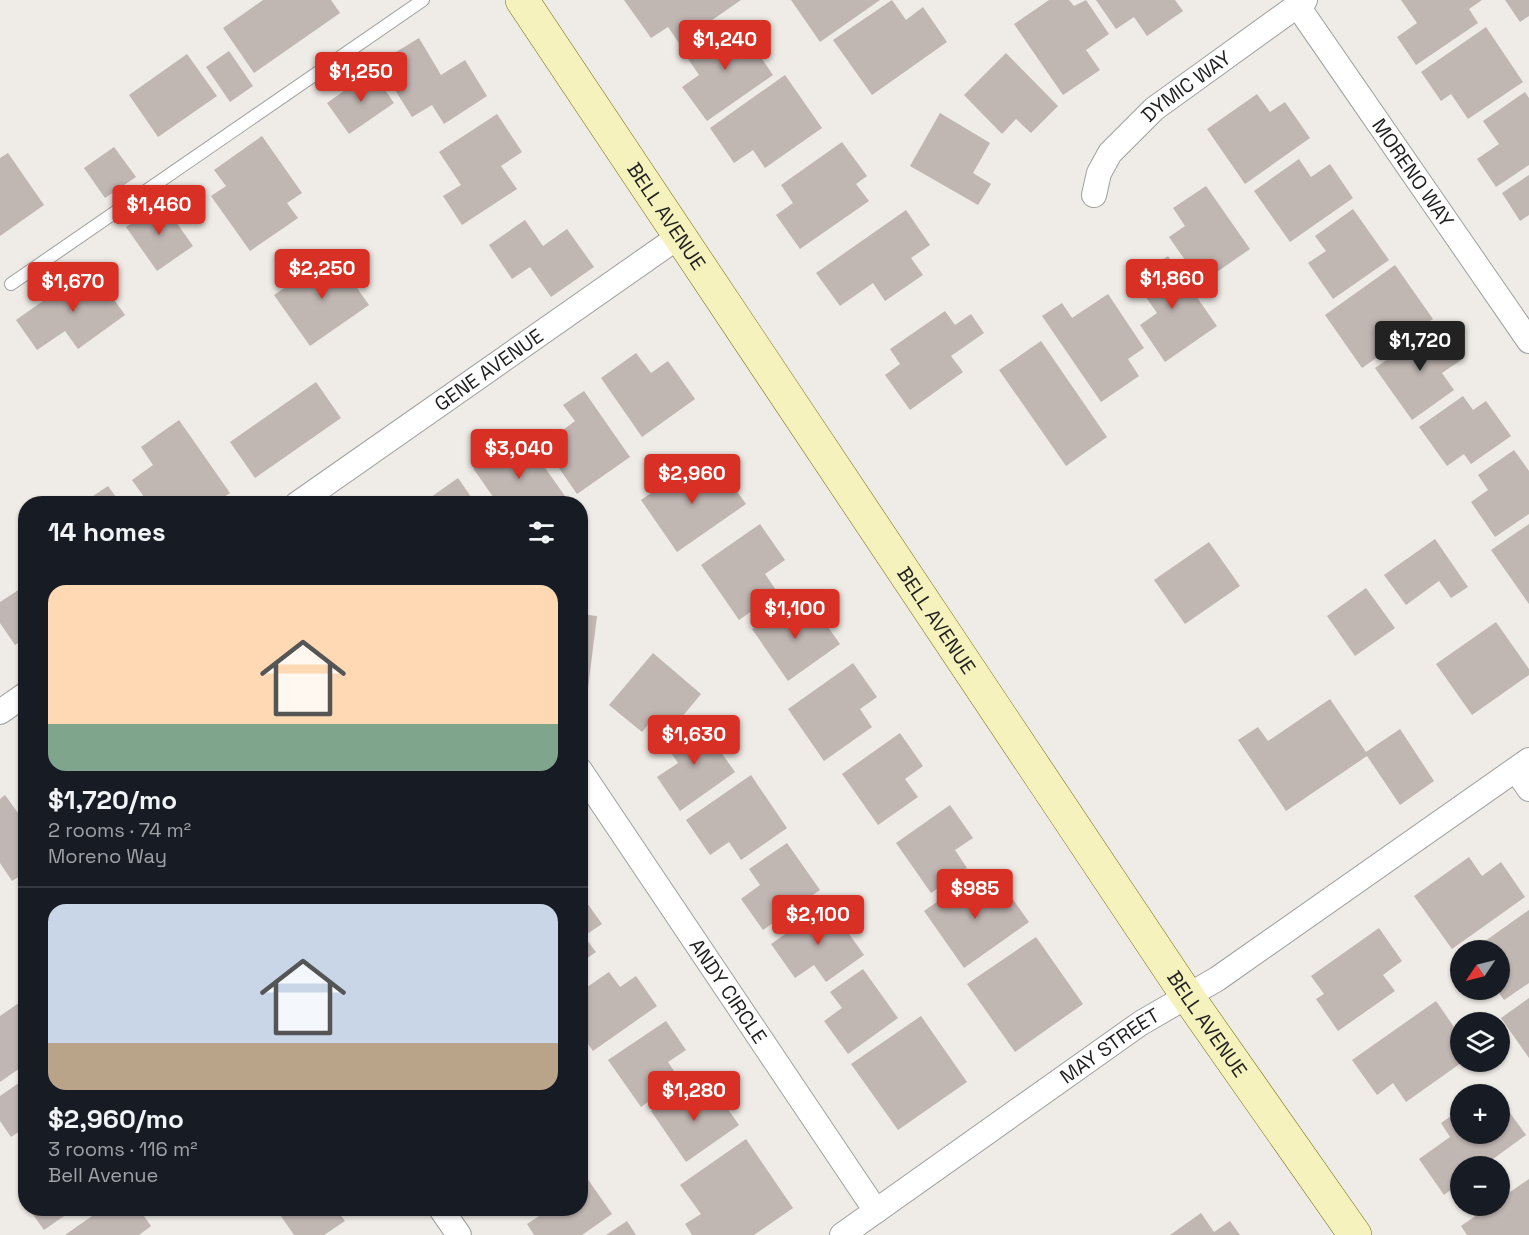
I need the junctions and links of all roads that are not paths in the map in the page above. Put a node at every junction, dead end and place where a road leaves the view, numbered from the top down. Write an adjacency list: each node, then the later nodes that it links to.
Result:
1 (423, 0): 6 (lane)
2 (522, 0): 5 (main road, BELL AVENUE)
3 (1301, 2): 4 (street, DYMIC WAY); 7 (street, MORENO WAY)
4 (1094, 195)
5 (681, 235): 9 (street, GENE AVENUE); 14 (main road, BELL AVENUE)
6 (11, 284)
7 (1521, 312): 8 (street, MORENO WAY)
8 (1529, 341)
9 (308, 496)
10 (18, 700): 11 (street)
11 (0, 712)
12 (1525, 773): 14 (street, MAY STREET)
13 (588, 782): 15 (street, ANDY CIRCLE)
14 (1188, 997): 15 (street, MAY STREET); 19 (main road, BELL AVENUE)
15 (876, 1211): 18 (street, MAY STREET)
16 (446, 1216): 17 (street)
17 (459, 1235)
18 (842, 1235)
19 (1355, 1235)

